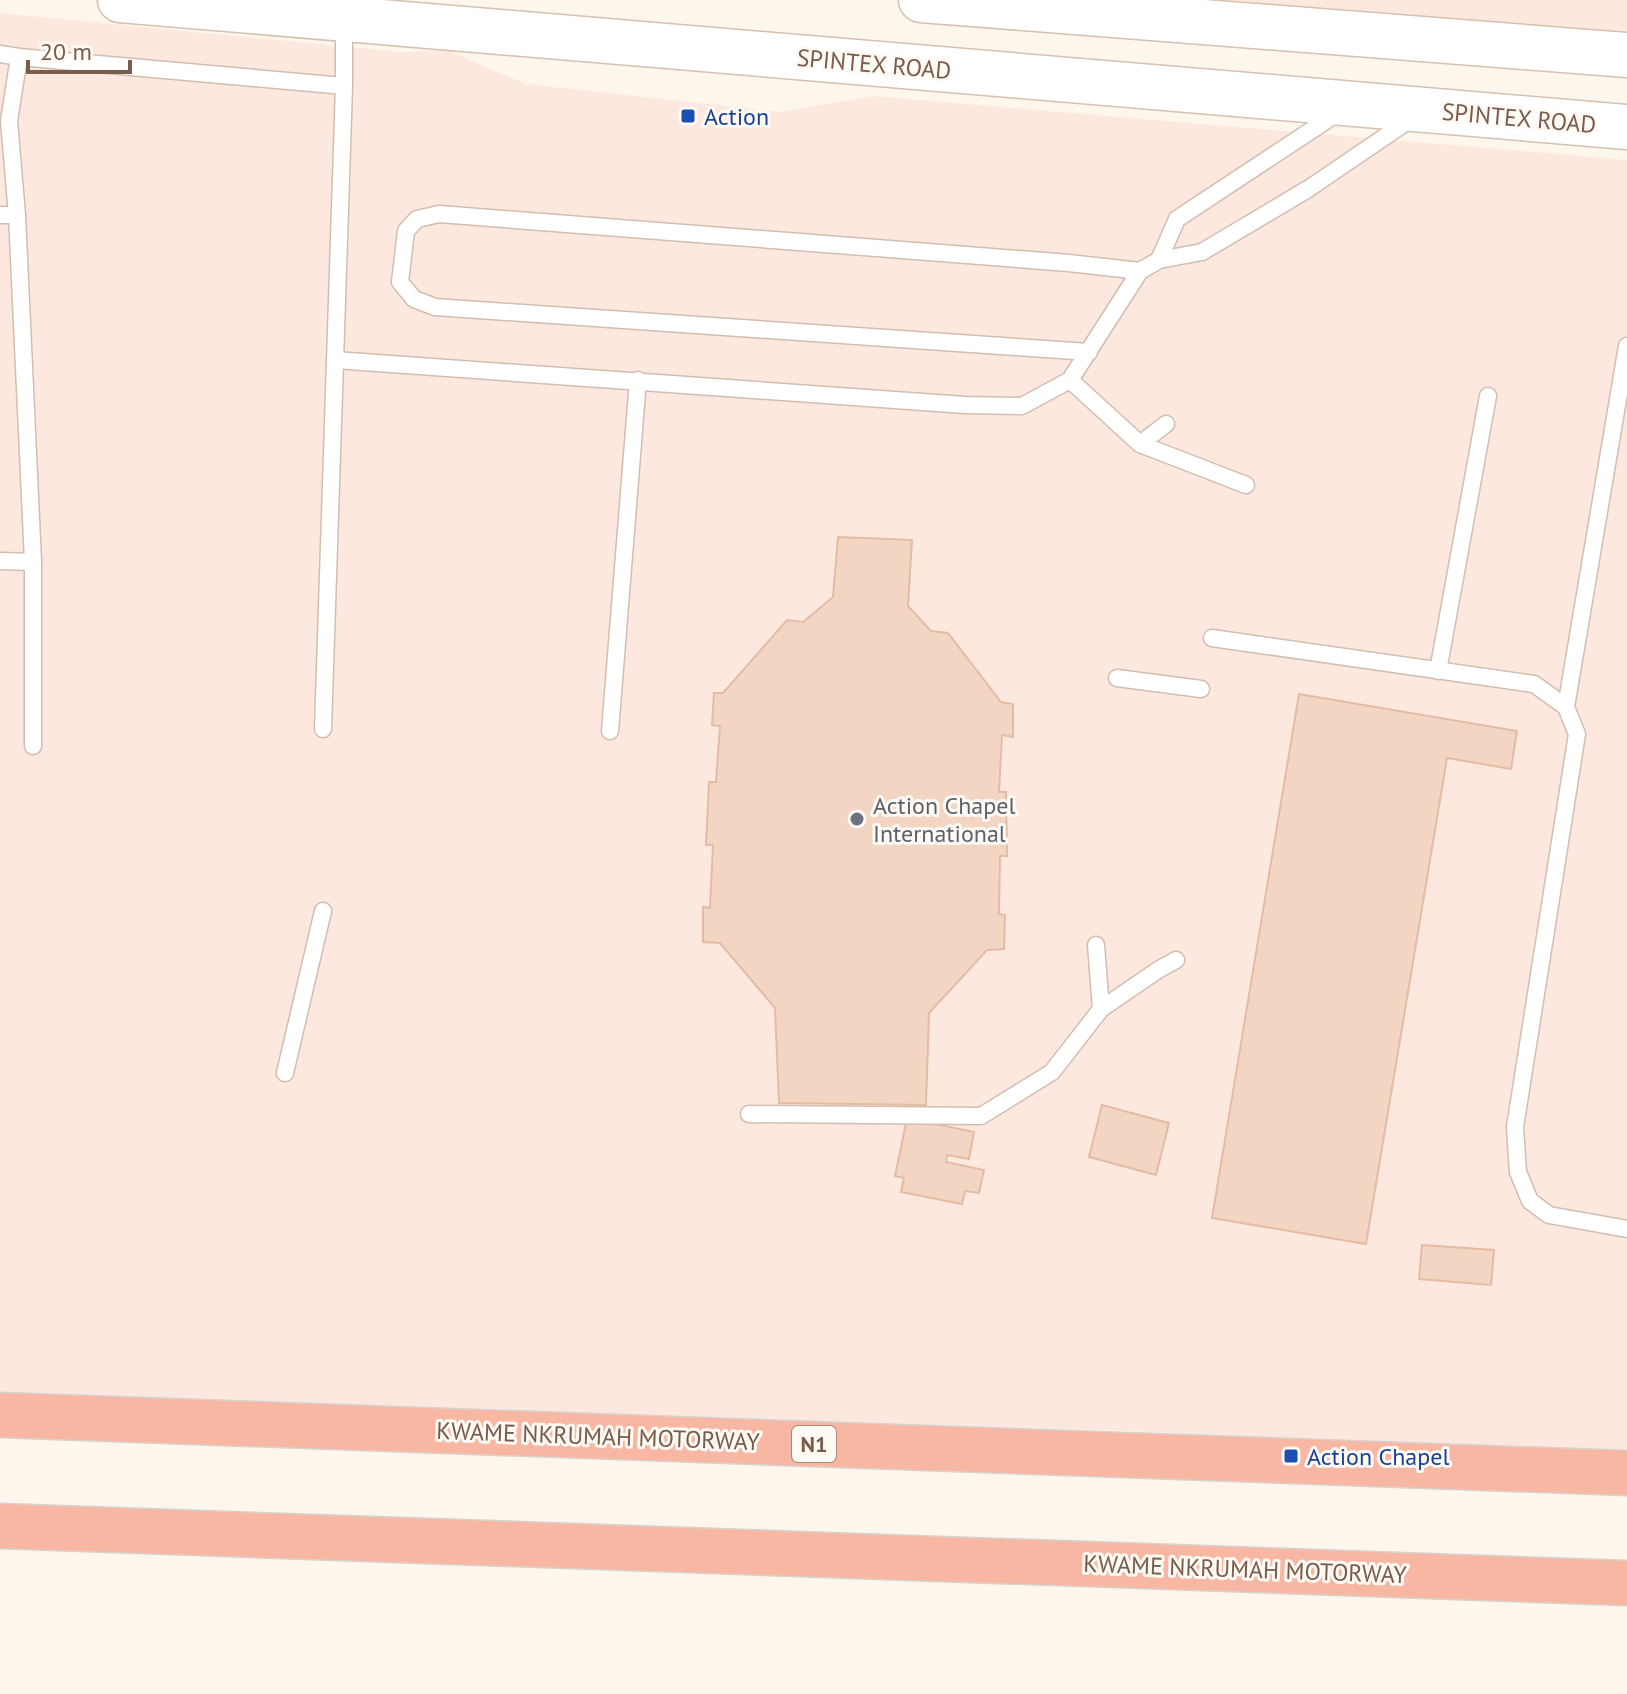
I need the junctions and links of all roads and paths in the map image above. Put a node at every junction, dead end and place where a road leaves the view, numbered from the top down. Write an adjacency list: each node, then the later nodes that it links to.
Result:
1 (120, 0): 3 (main road, SPINTEX ROAD)
2 (921, 0): 5 (main road)
3 (344, 10): 7 (lane); 8 (main road, SPINTEX ROAD)
4 (0, 54): 6 (lane)
5 (1627, 55)
6 (19, 57): 7 (lane); 11 (lane)
7 (344, 86): 16 (lane)
8 (1353, 103): 9 (main road, SPINTEX ROAD); 12 (lane)
9 (1425, 109): 10 (main road, SPINTEX ROAD); 12 (lane)
10 (1627, 127)
11 (9, 215): 24 (lane)
12 (1159, 260): 13 (lane)
13 (1140, 271): 15 (lane); 15 (lane)
14 (1627, 346): 29 (lane)
15 (1089, 352): 18 (lane)
16 (335, 360): 17 (lane); 30 (lane)
17 (638, 380): 18 (lane); 31 (lane)
18 (1070, 380): 21 (lane)
19 (1488, 396): 26 (lane)
20 (1166, 424): 21 (lane)
21 (1140, 444): 22 (lane)
22 (1246, 485)
23 (0, 561): 24 (lane)
24 (33, 562): 32 (lane)
25 (1212, 638): 26 (lane)
26 (1438, 671): 29 (lane)
27 (1117, 678): 28 (lane)
28 (1201, 689)
29 (1566, 707): 39 (lane)
30 (323, 729)
31 (610, 731)
32 (33, 746)
33 (323, 911): 37 (lane)
34 (1096, 945): 36 (lane)
35 (1176, 960): 36 (lane)
36 (1101, 1009): 38 (lane)
37 (285, 1073)
38 (749, 1114)
39 (1627, 1229)
40 (0, 1415): 41 (highway, KWAME NKRUMAH MOTORWAY / N1)
41 (1627, 1473)
42 (0, 1526): 43 (highway, KWAME NKRUMAH MOTORWAY)
43 (1627, 1583)

